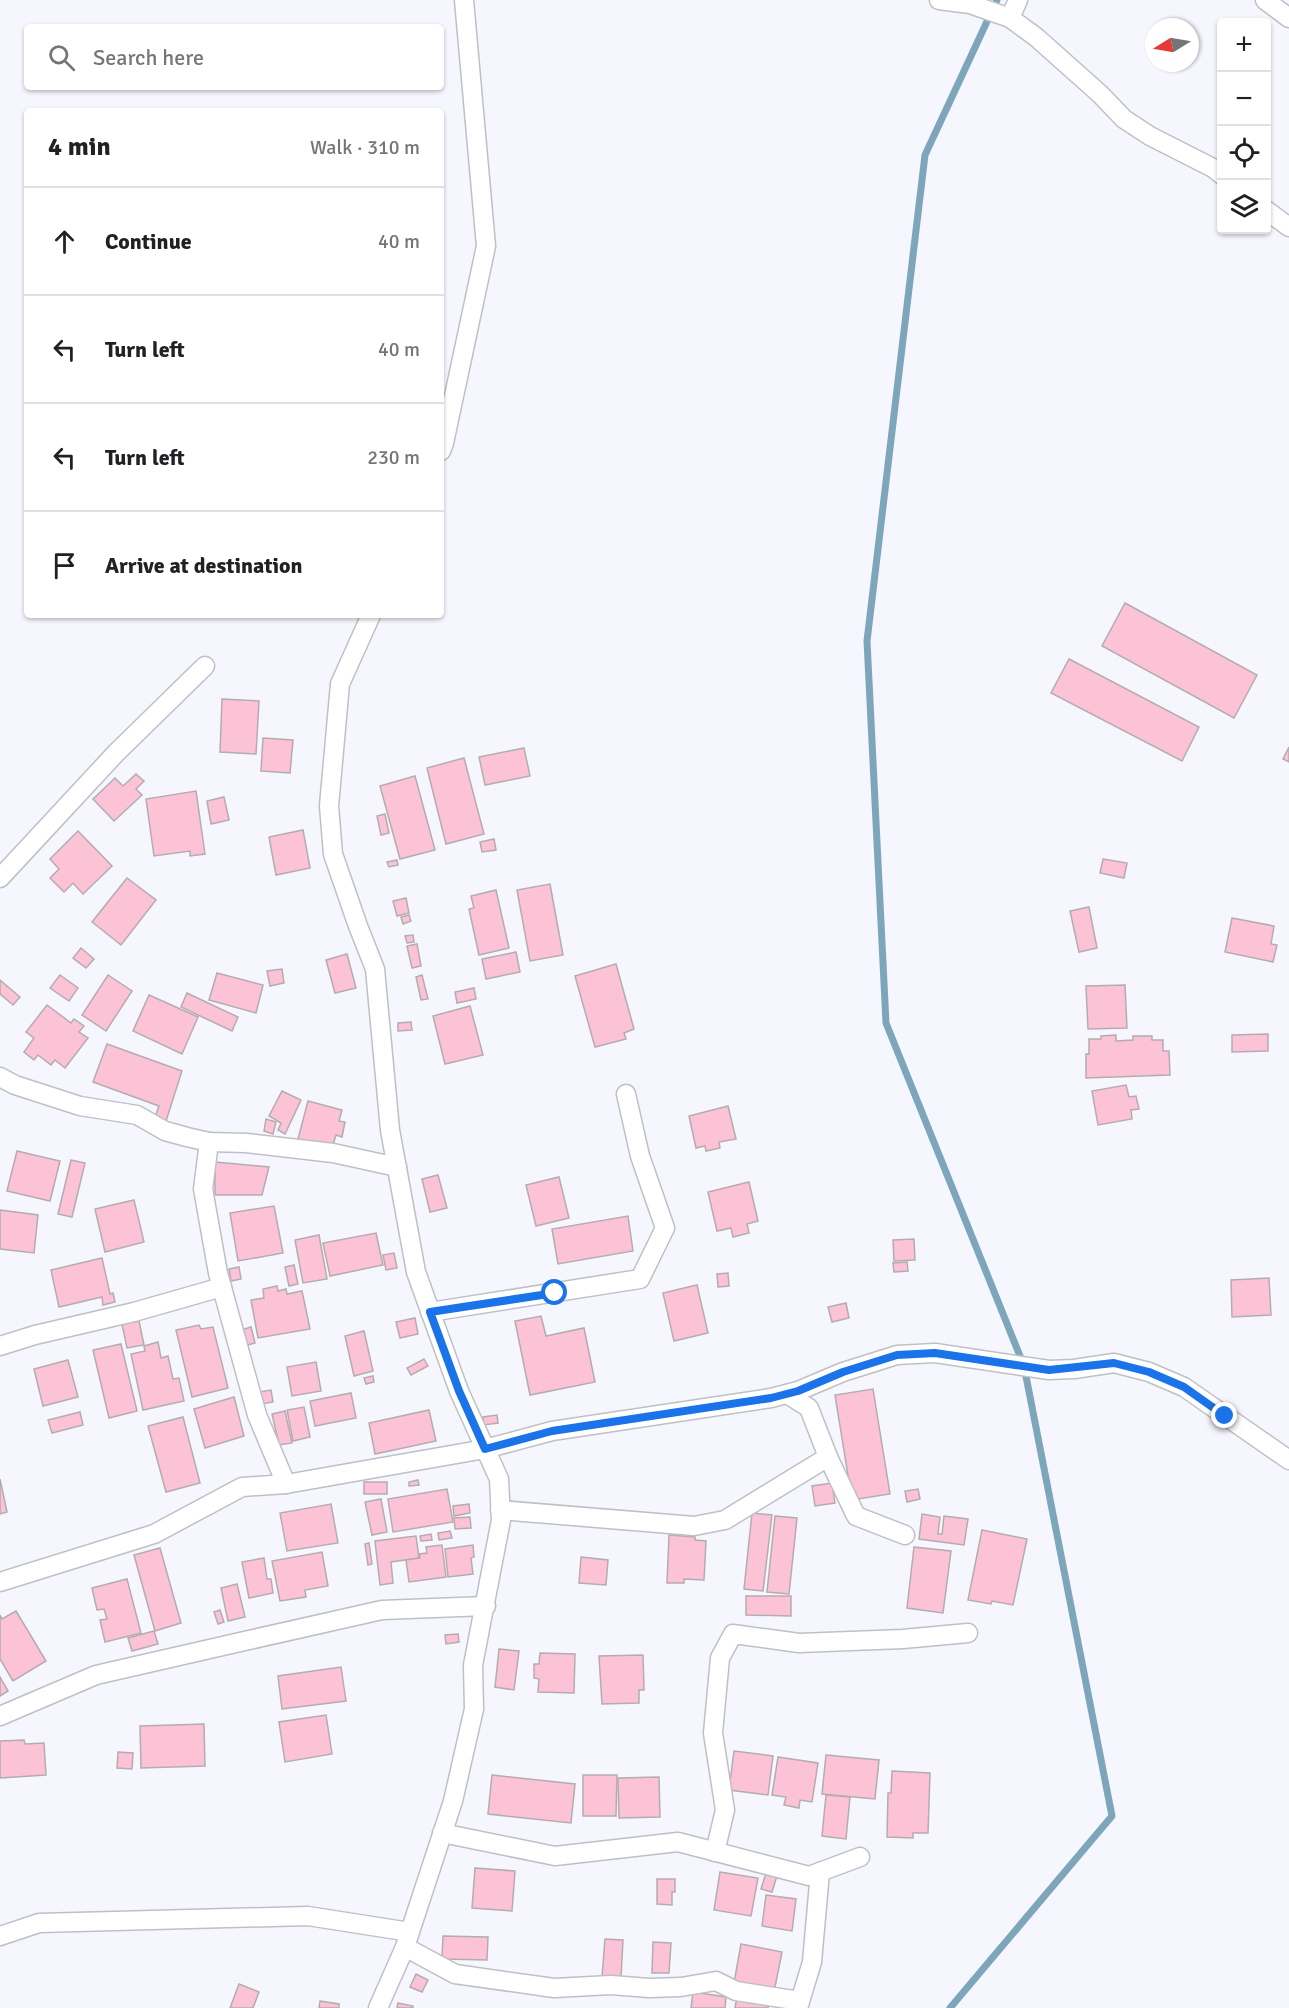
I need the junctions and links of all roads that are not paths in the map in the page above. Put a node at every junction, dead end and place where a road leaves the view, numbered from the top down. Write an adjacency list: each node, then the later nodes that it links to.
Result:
1 (464, 0): 10 (street)
2 (939, 0): 5 (street)
3 (1018, 0): 5 (street)
4 (1265, 0): 6 (street)
5 (1010, 18): 7 (street)
6 (1289, 18)
7 (1217, 172)
8 (1271, 214): 9 (street)
9 (1289, 227)
10 (444, 442)
11 (370, 618): 17 (street)
12 (205, 666): 13 (street)
13 (0, 878)
14 (5, 1083): 16 (street)
15 (626, 1094): 19 (street)
16 (209, 1142): 17 (street); 18 (street)
17 (397, 1167): 19 (street)
18 (222, 1287): 20 (street); 25 (street)
19 (430, 1312): 22 (street)
20 (0, 1346)
21 (787, 1394): 22 (street); 23 (street); 24 (street)
22 (485, 1449): 25 (street); 26 (street)
23 (828, 1457): 26 (street); 27 (street)
24 (1289, 1460)
25 (286, 1484): 28 (street)
26 (500, 1510): 29 (street)
27 (905, 1535)
28 (0, 1582)
29 (486, 1606): 31 (street); 32 (street)
30 (968, 1633): 33 (street)
31 (0, 1716)
32 (442, 1833): 33 (street); 37 (street)
33 (715, 1852): 35 (street)
34 (860, 1857): 35 (street)
35 (820, 1872): 38 (street)
36 (0, 1936): 37 (street)
37 (408, 1940): 38 (street); 39 (street)
38 (799, 2004)
39 (378, 2008)

